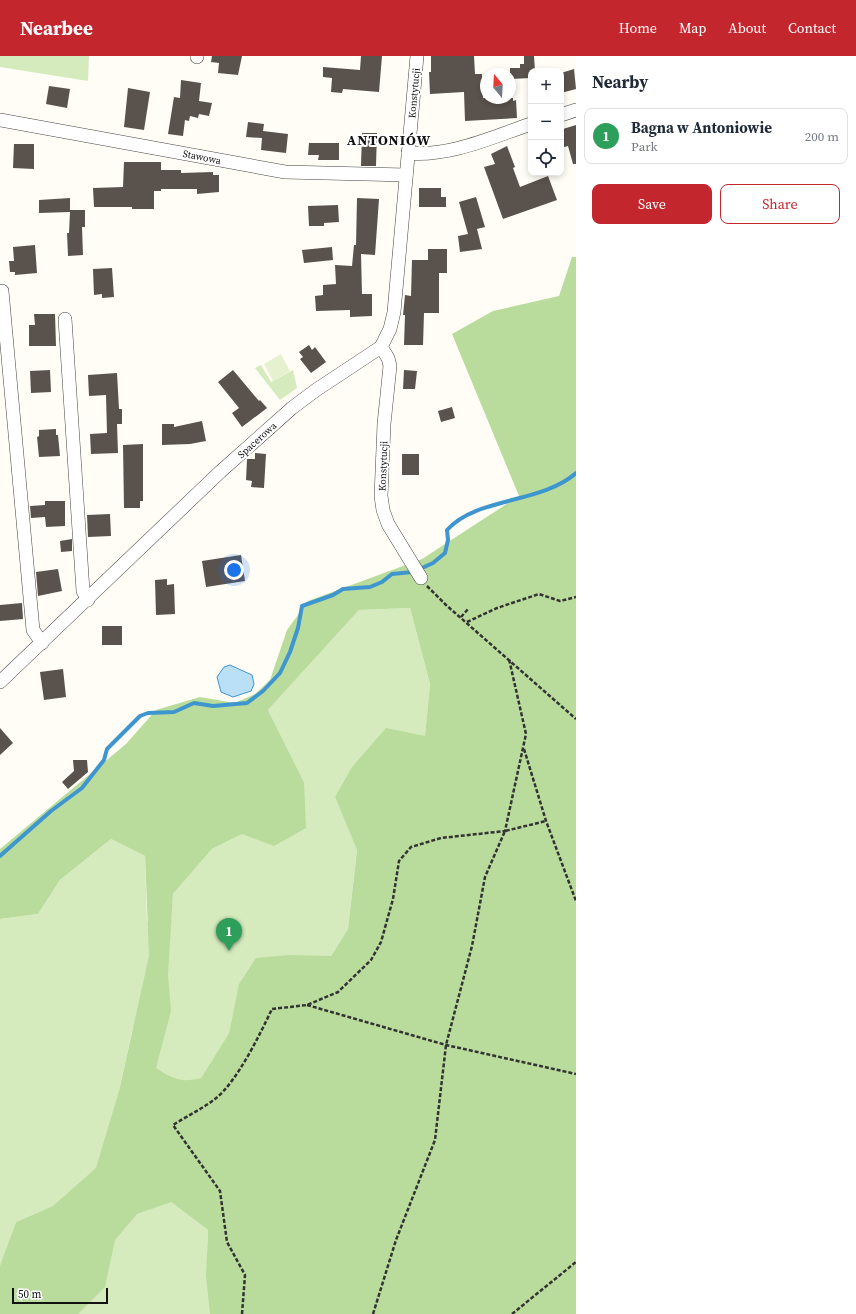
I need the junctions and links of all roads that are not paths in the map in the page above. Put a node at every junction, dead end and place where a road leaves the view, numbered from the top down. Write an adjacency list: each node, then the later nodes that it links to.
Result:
1 (417, 56): 6 (street, Konstytucji)
2 (576, 110): 3 (street)
3 (564, 114)
4 (0, 120): 7 (street, Stawowa)
5 (528, 125): 6 (street)
6 (408, 153): 7 (street, Spacerowa)
7 (406, 175): 10 (street, Spacerowa)
8 (2, 291): 13 (street)
9 (65, 319): 12 (street)
10 (381, 347): 11 (street, Konstytucji); 12 (street, Spacerowa)
11 (421, 578)
12 (88, 600): 13 (street, Spacerowa)
13 (42, 643): 14 (street, Spacerowa)
14 (0, 682)

